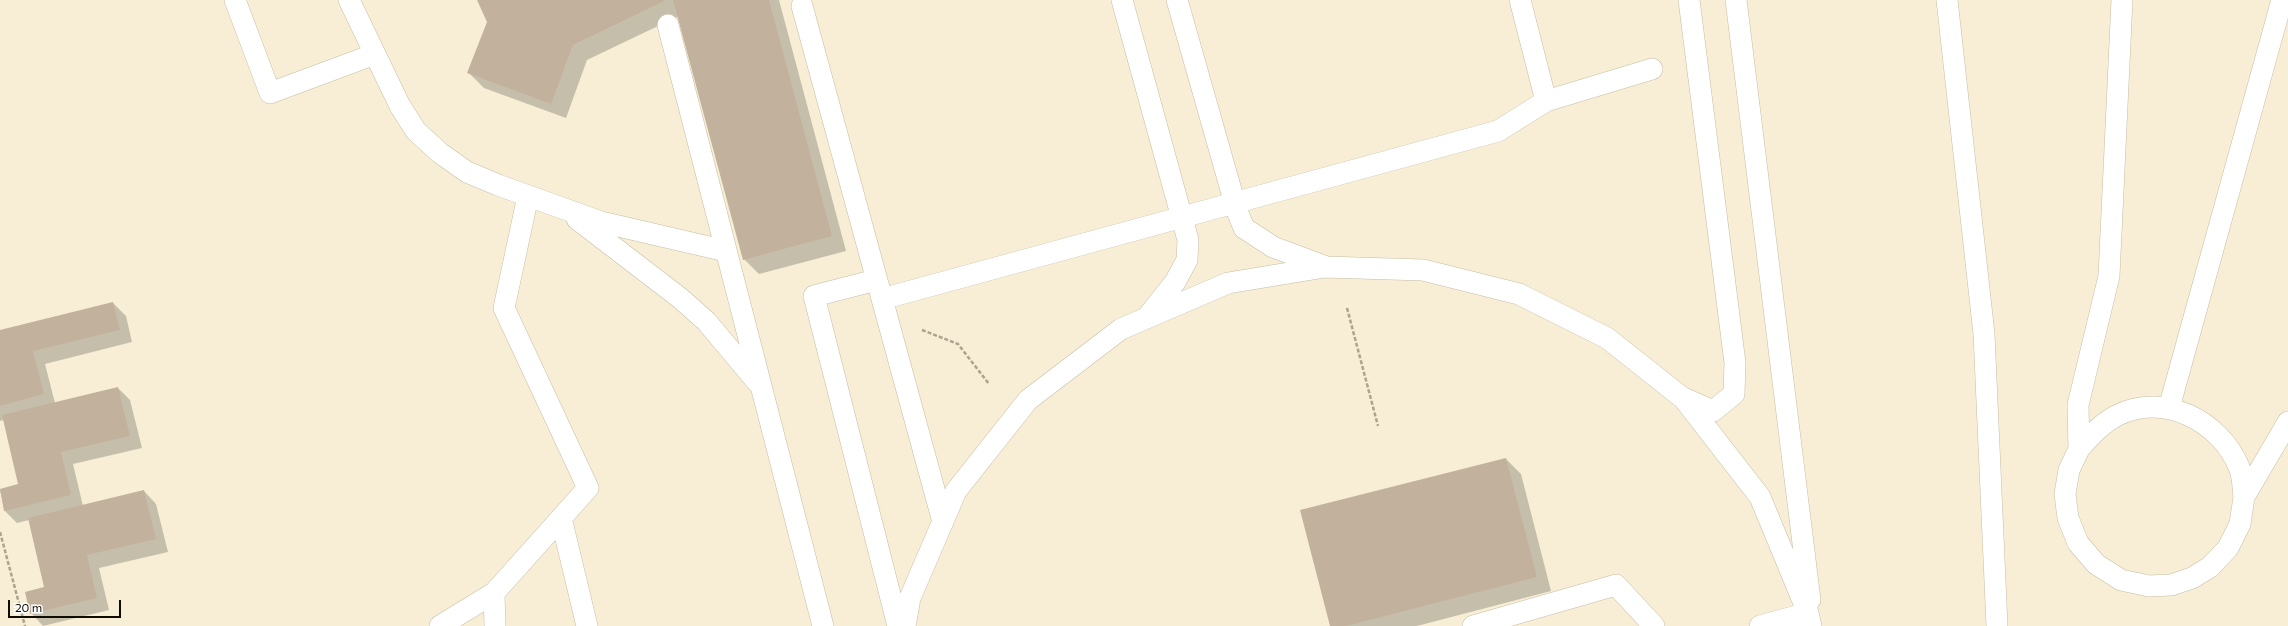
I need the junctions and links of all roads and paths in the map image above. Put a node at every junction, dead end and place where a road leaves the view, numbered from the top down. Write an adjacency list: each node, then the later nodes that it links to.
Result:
1 (235, 0): 13 (lane)
2 (349, 0): 13 (lane)
3 (1122, 0): 19 (lane)
4 (1177, 0): 17 (lane)
5 (1520, 0): 15 (lane)
6 (1689, 0): 28 (lane)
7 (1736, 0): 38 (lane)
8 (1947, 0): 49 (lane)
9 (2122, 0): 32 (lane)
10 (2282, 0): 29 (lane)
11 (802, 6): 22 (lane)
12 (668, 25): 20 (lane)
13 (375, 54): 16 (lane)
14 (1652, 69): 15 (lane)
15 (1546, 101): 17 (lane)
16 (528, 196): 18 (lane); 34 (lane)
17 (1235, 203): 19 (lane); 21 (lane)
18 (562, 208): 20 (lane); 27 (lane)
19 (1182, 217): 22 (lane); 24 (lane)
20 (726, 252): 27 (lane)
21 (1325, 267): 24 (lane); 28 (lane)
22 (879, 289): 35 (lane); 44 (lane)
23 (1347, 308): 31 (path)
24 (1145, 318): 35 (lane)
25 (914, 327): 26 (path)
26 (990, 384)
27 (761, 387): 43 (lane)
28 (1684, 398): 38 (lane)
29 (2169, 408): 32 (lane); 33 (lane)
30 (2288, 422): 33 (lane)
31 (1378, 426)
32 (2079, 448): 33 (lane)
33 (2244, 497)
34 (561, 518): 37 (lane); 42 (lane)
35 (943, 522): 45 (lane)
36 (0, 532): 39 (path)
37 (494, 593): 40 (lane); 41 (lane)
38 (1811, 622): 48 (lane)
39 (25, 626)
40 (440, 626)
41 (495, 626)
42 (587, 626)
43 (823, 626)
44 (898, 626)
45 (905, 626)
46 (1473, 626): 47 (lane)
47 (1654, 626)
48 (1760, 626)
49 (1997, 626)

